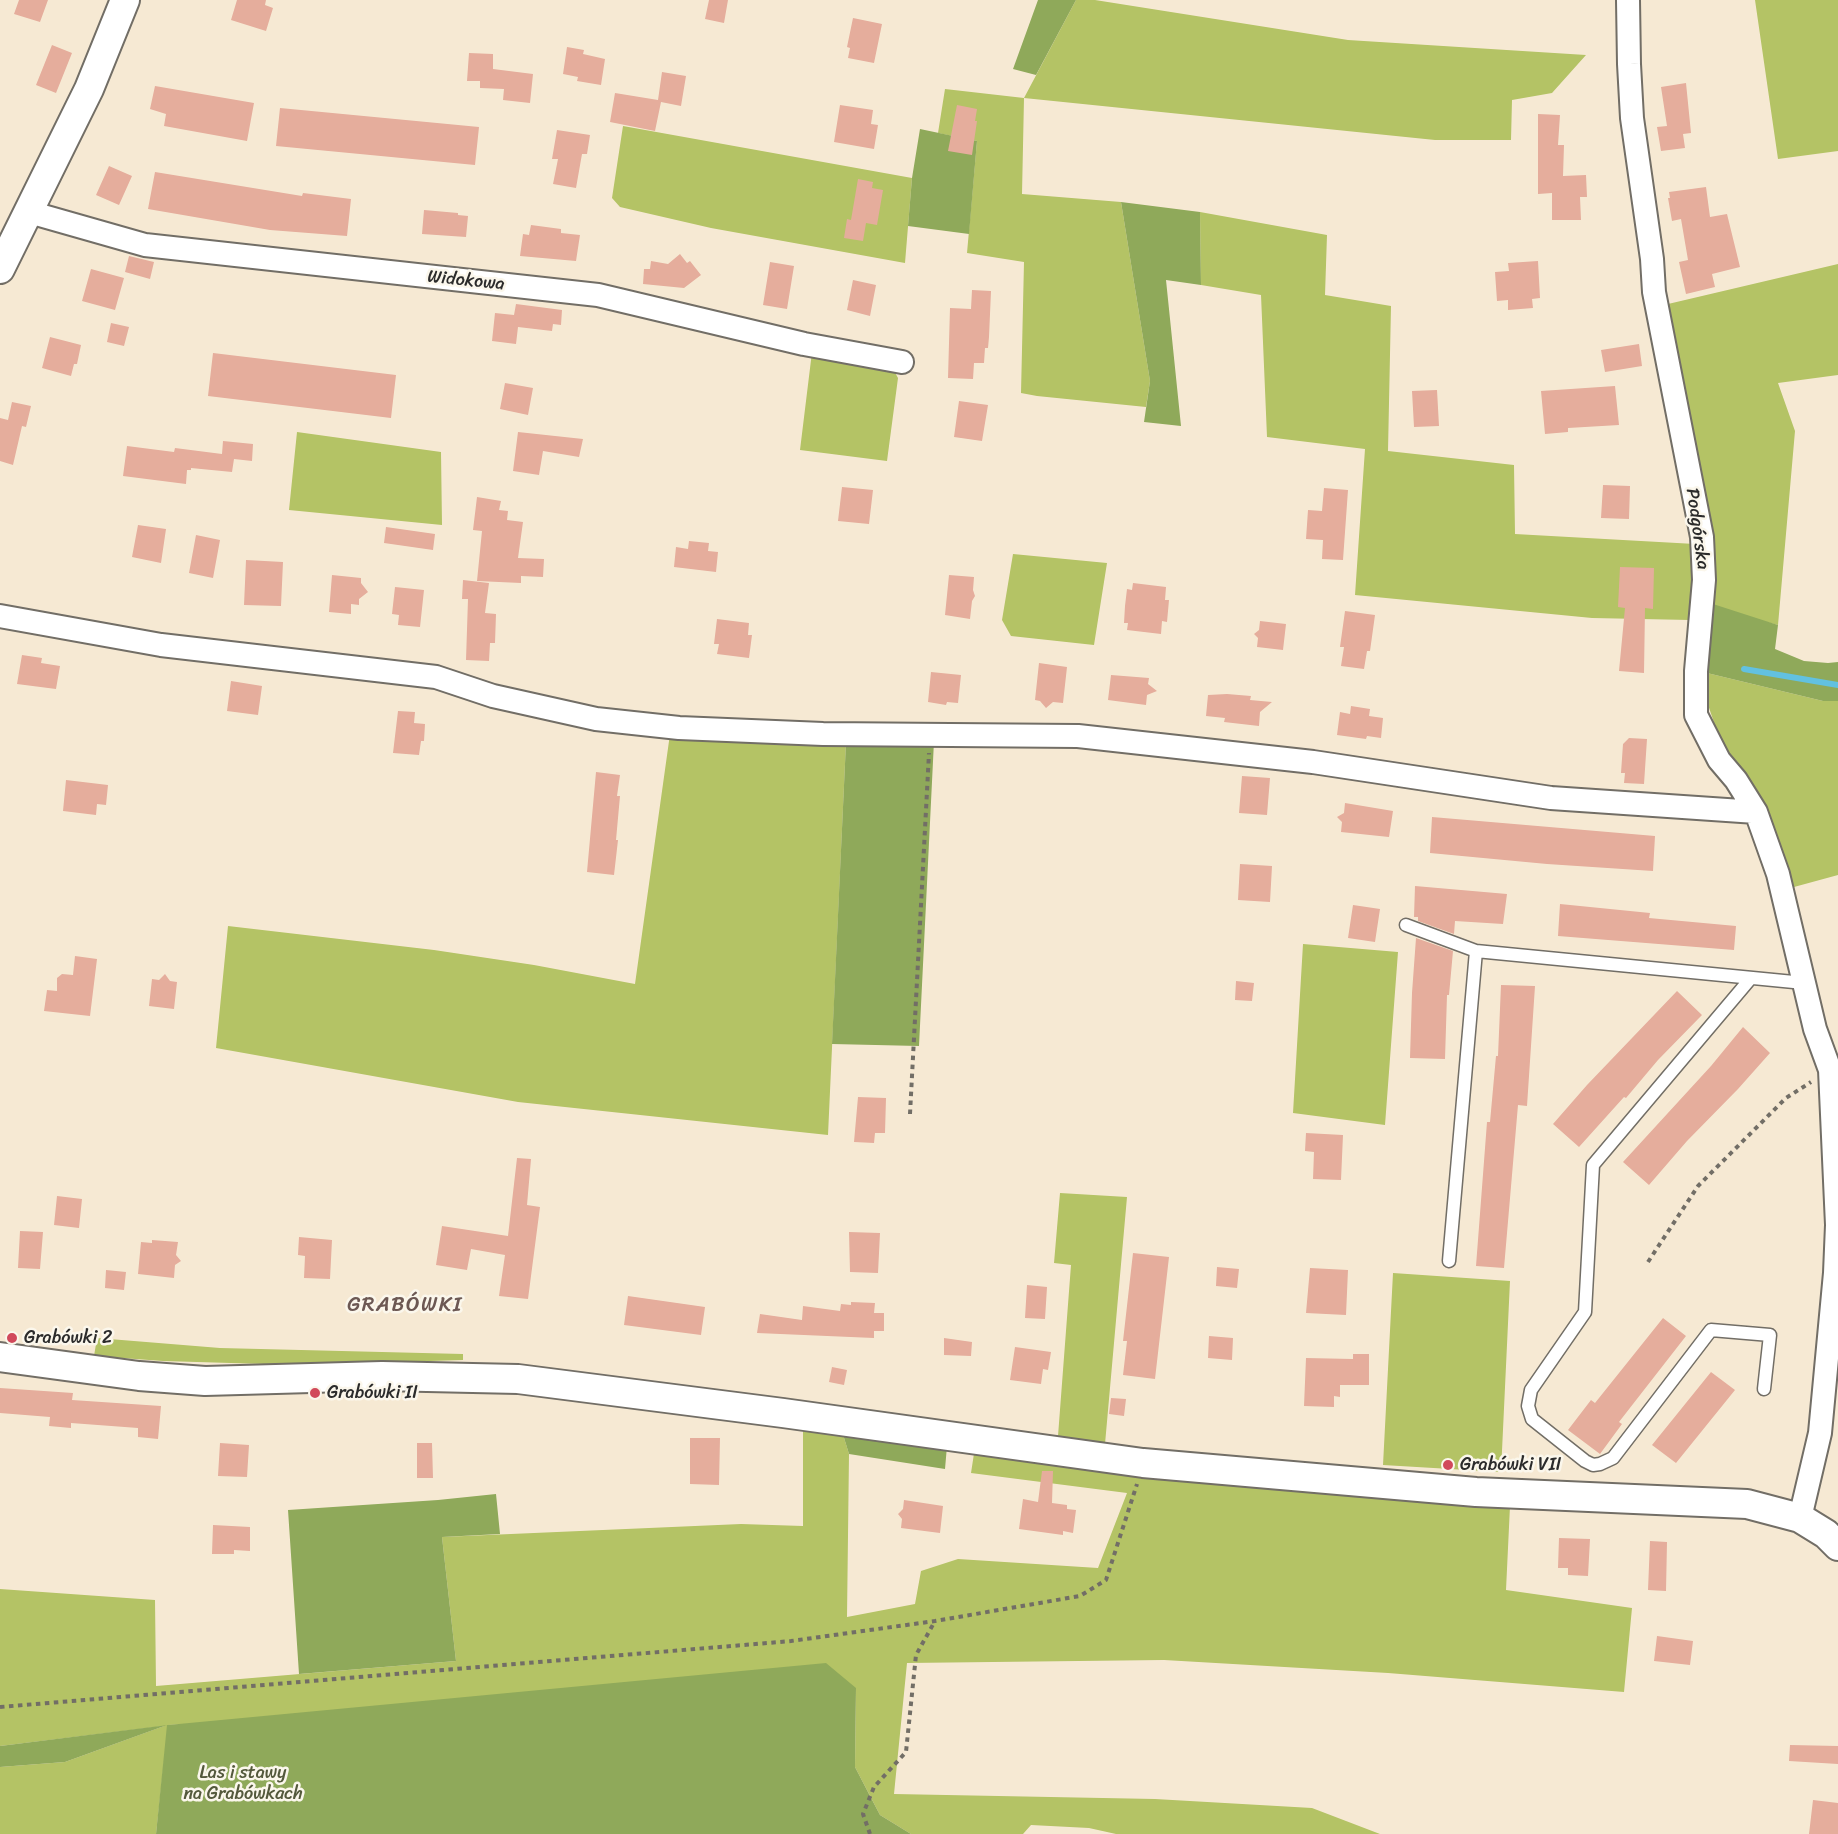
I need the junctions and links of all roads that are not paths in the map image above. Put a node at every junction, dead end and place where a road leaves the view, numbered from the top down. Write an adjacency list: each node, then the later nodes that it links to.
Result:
1 (125, 0): 3 (street)
2 (1628, 0): 7 (street, Podgórska)
3 (29, 212): 4 (street); 5 (street, Widokowa)
4 (0, 269)
5 (902, 362)
6 (0, 616): 7 (street)
7 (1756, 812): 11 (street, Podgórska)
8 (1406, 925): 9 (lane)
9 (1476, 951): 10 (lane); 13 (lane)
10 (1751, 978): 11 (lane); 15 (lane)
11 (1804, 983): 12 (street, Podgórska)
12 (1834, 1069): 16 (street, Podgórska)
13 (1449, 1261)
14 (0, 1357): 16 (street)
15 (1764, 1389)
16 (1800, 1518): 17 (street)
17 (1838, 1546)

